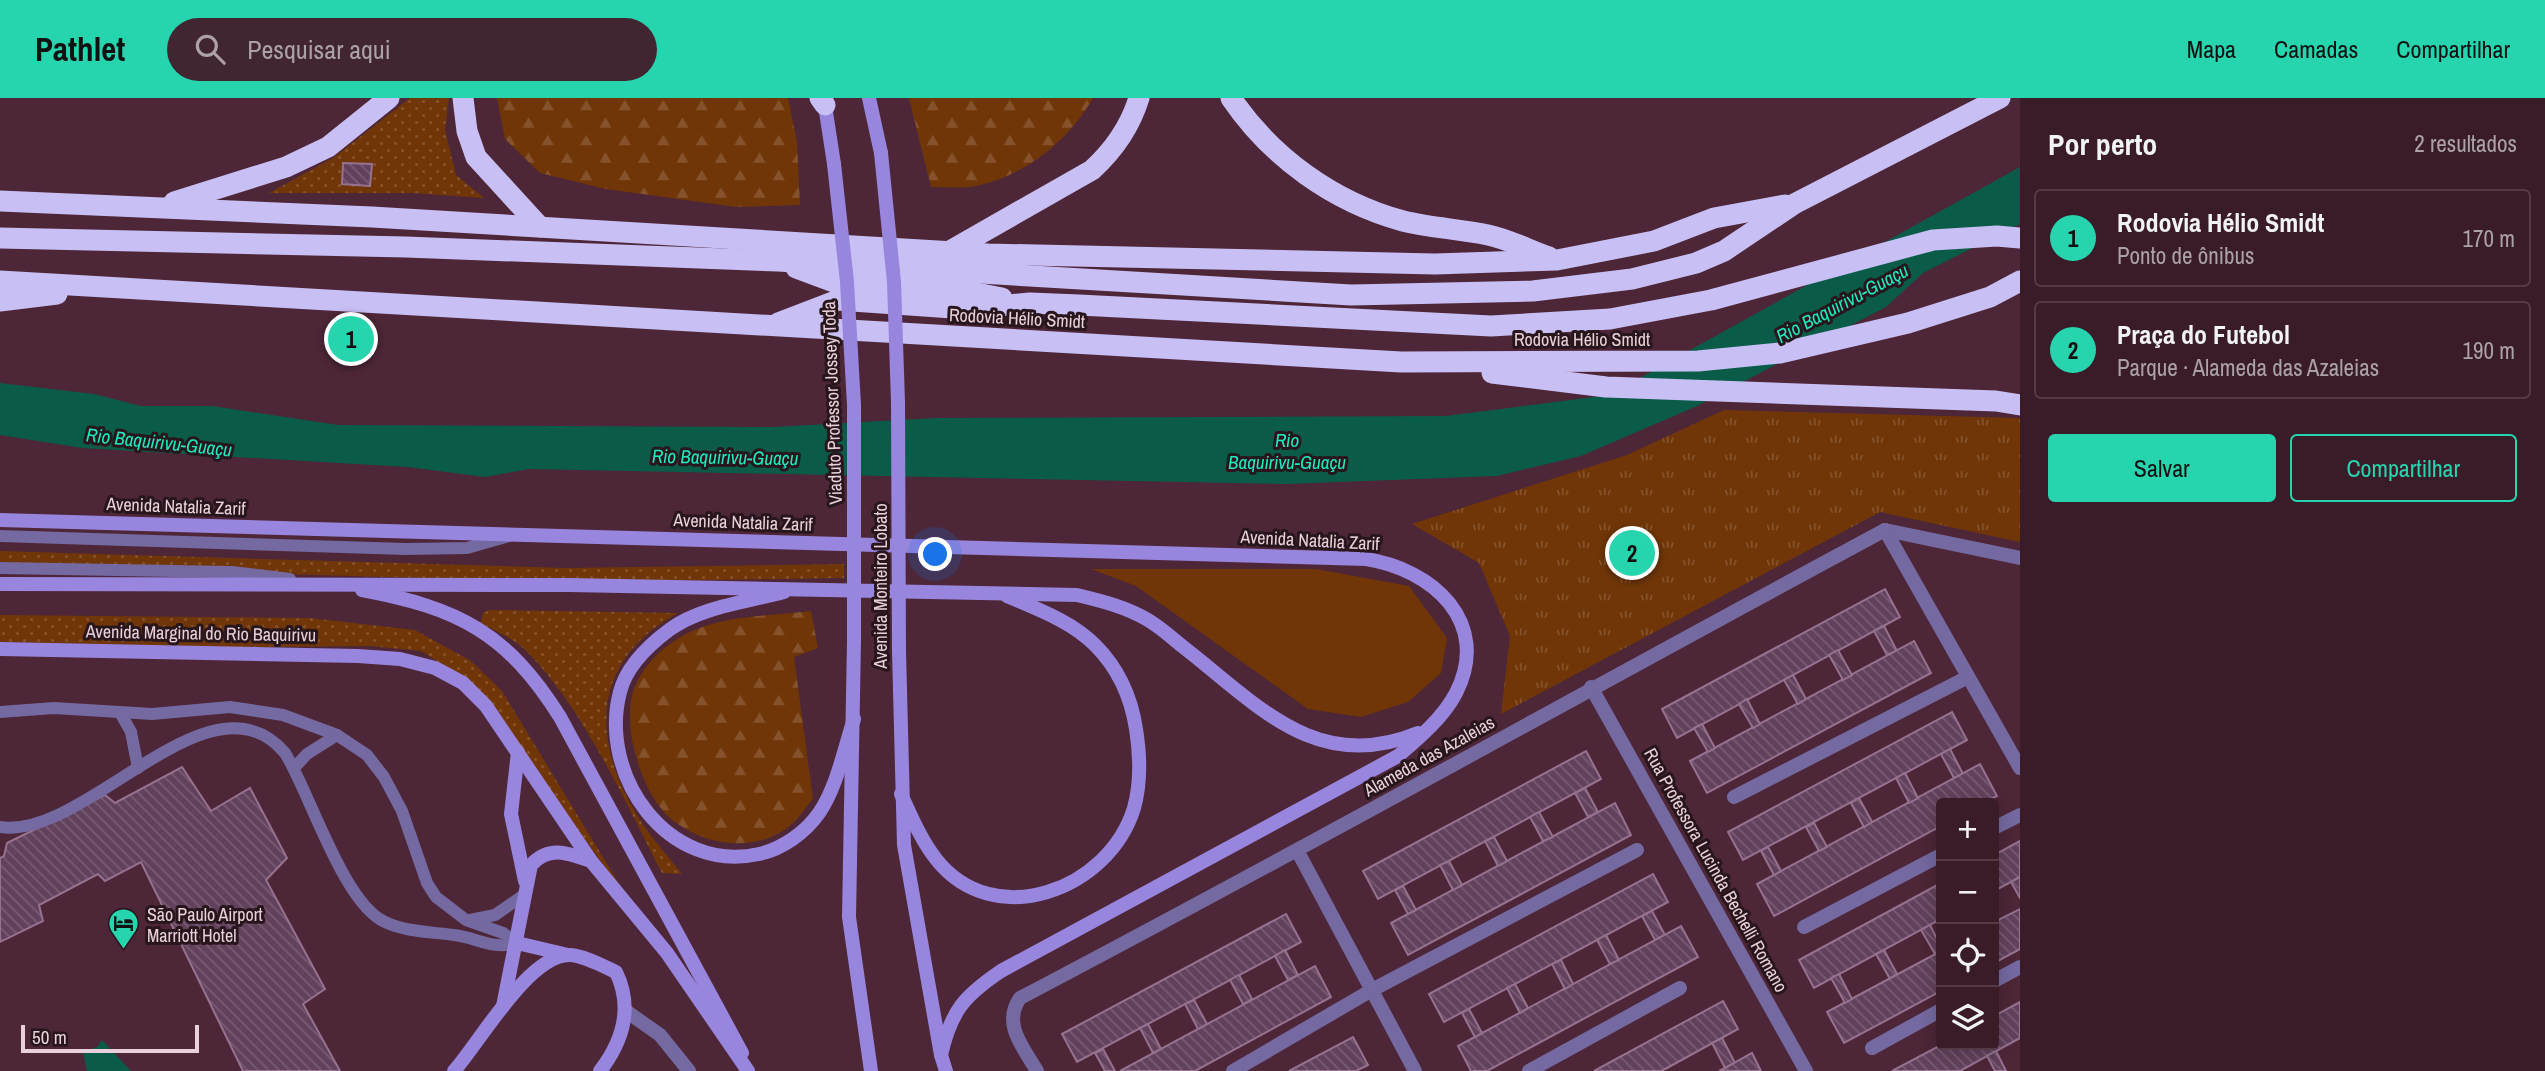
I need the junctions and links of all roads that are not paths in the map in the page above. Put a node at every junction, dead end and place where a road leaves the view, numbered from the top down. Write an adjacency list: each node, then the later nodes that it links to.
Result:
1 (389, 98): 10 (highway)
2 (463, 98): 11 (highway)
3 (869, 98): 48 (main road, Avenida Monteiro Lobato, bridge)
4 (1139, 98): 14 (highway)
5 (1231, 98): 15 (highway)
6 (2000, 98): 9 (highway)
7 (823, 100): 35 (main road, Viaduto Professor Jossey Toda, bridge)
8 (0, 201): 10 (highway)
9 (1794, 204): 15 (highway); 16 (highway)
10 (158, 207): 11 (highway)
11 (540, 227): 14 (highway)
12 (0, 238): 16 (highway)
13 (2020, 238): 21 (highway)
14 (948, 251): 15 (highway)
15 (1557, 260)
16 (778, 261): 21 (highway)
17 (0, 281): 19 (highway, Rodovia Hélio Smidt)
18 (2020, 281): 23 (highway, Rodovia Hélio Smidt)
19 (100, 289): 20 (highway); 22 (highway, Rodovia Hélio Smidt)
20 (0, 301)
21 (1030, 303): 22 (highway)
22 (770, 326): 23 (highway, Rodovia Hélio Smidt)
23 (1401, 362): 24 (highway)
24 (2020, 405)
25 (0, 520): 27 (main road, Avenida Natalia Zarif)
26 (1885, 530): 29 (street); 37 (street); 38 (street, Alameda das Azaleias)
27 (516, 534): 28 (lane); 42 (main road, Avenida Natalia Zarif)
28 (0, 536)
29 (2020, 558)
30 (0, 568): 31 (lane)
31 (327, 583): 32 (main road); 33 (main road); 74 (main road)
32 (0, 584)
33 (804, 587): 34 (main road); 41 (main road)
34 (996, 592): 42 (main road); 48 (main road)
35 (854, 642): 41 (main road, Avenida Monteiro Lobato)
36 (0, 649): 44 (main road, Avenida Marginal do Rio Baquirivu)
37 (1968, 677): 47 (street); 49 (street)
38 (1591, 687): 54 (street, Alameda das Azaleias); 81 (street, Rua Professora Lucinda Bechelli Romano)
39 (0, 712): 40 (lane)
40 (121, 714): 43 (lane); 45 (lane)
41 (854, 719): 75 (main road, Avenida Monteiro Lobato)
42 (1428, 729): 70 (main road, Avenida Natalia Zarif)
43 (337, 734): 46 (lane); 58 (lane)
44 (518, 752): 56 (main road, Avenida Marginal do Rio Baquirivu); 57 (main road)
45 (138, 768): 46 (lane); 52 (lane)
46 (294, 768): 60 (lane)
47 (2020, 768)
48 (901, 794): 70 (main road, Avenida Monteiro Lobato)
49 (1734, 797)
50 (2020, 815): 51 (street)
51 (1999, 826)
52 (0, 827)
53 (1637, 850): 65 (street)
54 (1298, 852): 65 (street); 77 (street, Alameda das Azaleias)
55 (1936, 858): 59 (street)
56 (591, 862): 57 (main road); 74 (main road, Avenida Marginal do Rio Baquirivu)
57 (525, 889): 58 (lane); 60 (main road)
58 (466, 920): 60 (lane)
59 (1804, 927)
60 (517, 943): 61 (main road); 66 (main road)
61 (568, 955): 66 (main road); 67 (main road)
62 (2020, 967): 63 (street)
63 (1999, 978)
64 (1680, 988): 80 (street)
65 (1372, 990): 78 (street); 79 (street)
66 (502, 1010): 71 (main road)
67 (626, 1011): 72 (main road); 73 (street)
68 (1936, 1013): 69 (street)
69 (1872, 1048)
70 (941, 1055): 76 (main road, Avenida Monteiro Lobato)
71 (454, 1071)
72 (600, 1071)
73 (689, 1071)
74 (748, 1071)
75 (871, 1071)
76 (946, 1071)
77 (1037, 1071)
78 (1233, 1071)
79 (1415, 1071)
80 (1529, 1071)
81 (1807, 1071)

